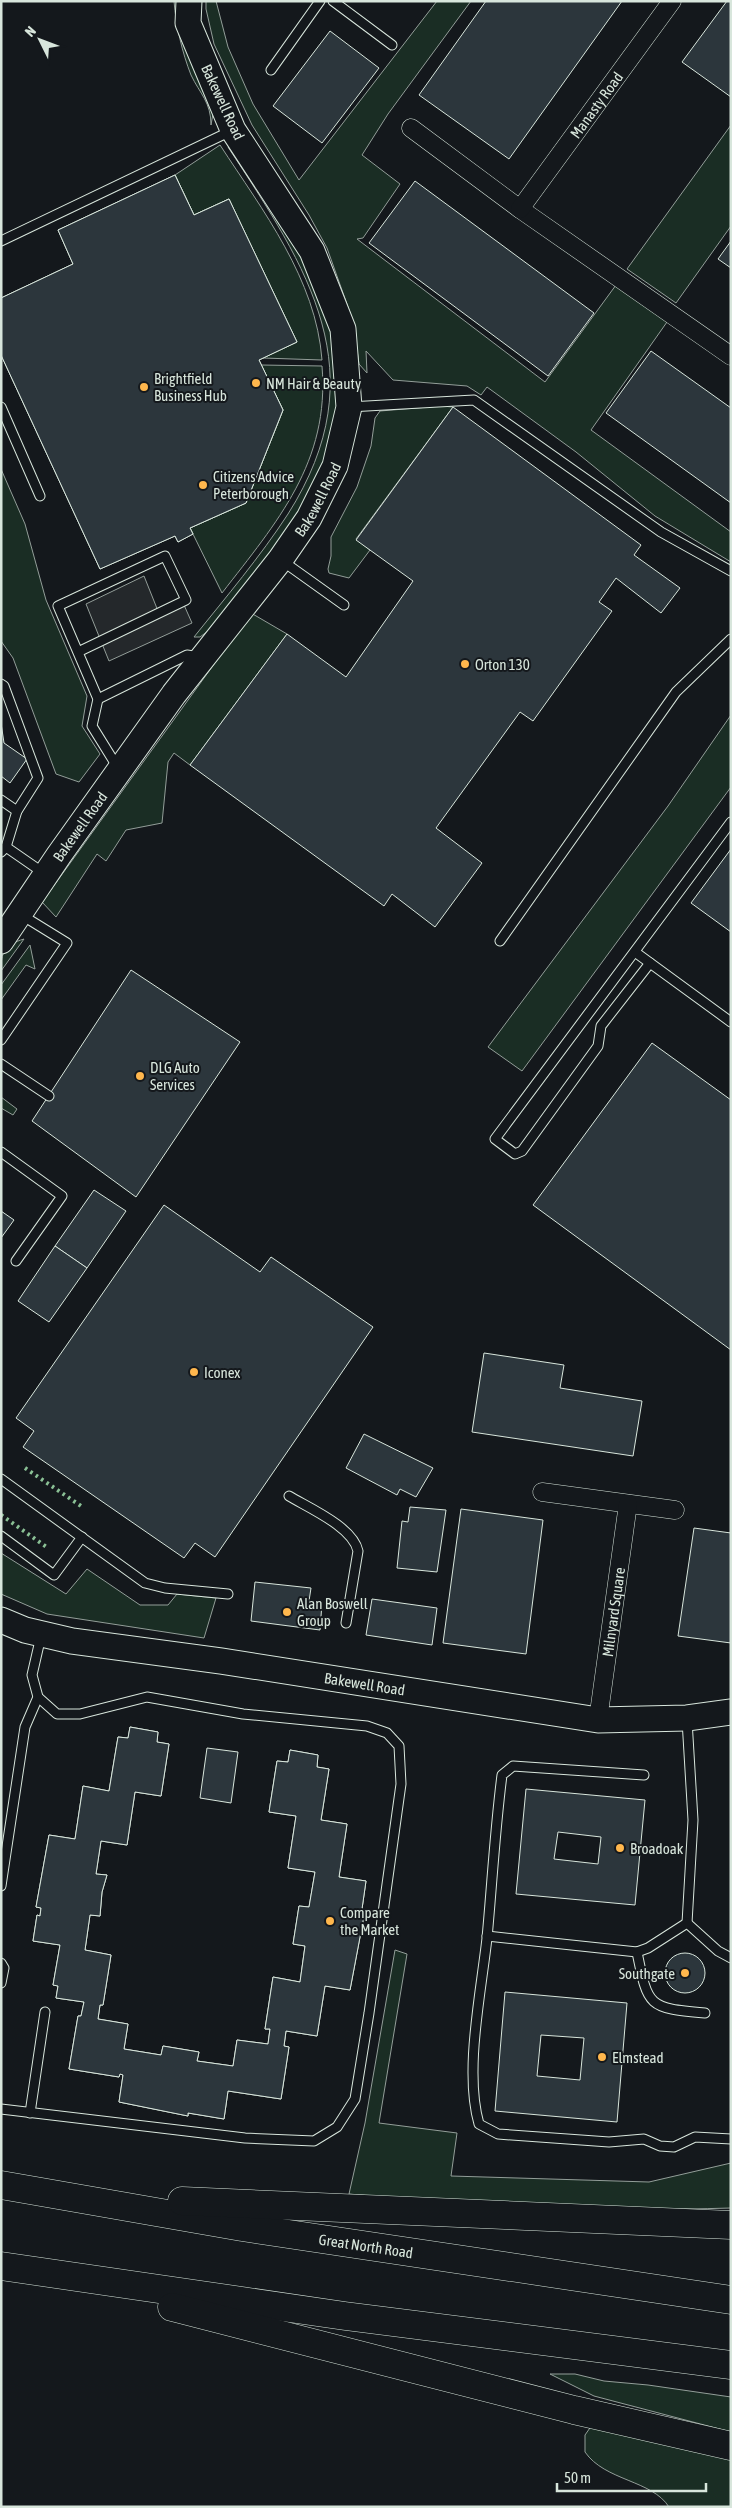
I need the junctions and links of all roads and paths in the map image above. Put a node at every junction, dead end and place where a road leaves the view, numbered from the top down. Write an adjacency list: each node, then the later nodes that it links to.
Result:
1 (189, 1): 8 (street, Bakewell Road)
2 (320, 1): 6 (lane)
3 (333, 1): 5 (lane)
4 (672, 1): 9 (street, Manasty Road)
5 (392, 45)
6 (271, 70)
7 (411, 128): 9 (street)
8 (233, 130): 10 (lane); 13 (street, Bakewell Road)
9 (520, 209): 11 (street)
10 (1, 241)
11 (731, 356)
12 (1, 407): 14 (lane)
13 (349, 408): 15 (street, Bakewell Road); 16 (lane)
14 (40, 496)
15 (280, 560): 17 (lane); 20 (street, Bakewell Road)
16 (731, 571)
17 (344, 605)
18 (731, 639): 31 (lane)
19 (78, 652): 19 (lane); 22 (lane)
20 (203, 657): 22 (lane); 23 (street, Bakewell Road)
21 (1, 684): 25 (lane)
22 (98, 699): 23 (lane)
23 (120, 770): 28 (street, Bakewell Road)
24 (1, 800): 25 (lane)
25 (17, 811): 27 (lane)
26 (731, 822): 32 (lane)
27 (3, 849): 28 (lane)
28 (47, 875): 29 (street, Bakewell Road)
29 (20, 914): 30 (street, Bakewell Road); 35 (lane)
30 (1, 941)
31 (500, 941)
32 (635, 952): 33 (lane); 33 (lane)
33 (650, 963): 34 (lane)
34 (731, 1022)
35 (1, 1040)
36 (1, 1064): 37 (lane)
37 (49, 1096)
38 (1, 1152): 39 (lane)
39 (16, 1261)
40 (1, 1479): 46 (lane)
41 (542, 1492): 43 (street)
42 (289, 1496): 49 (lane)
43 (628, 1504): 44 (street); 54 (street, Milnyard Square)
44 (675, 1510)
45 (1, 1536): 46 (lane)
46 (82, 1537): 47 (lane)
47 (228, 1594)
48 (1, 1620): 50 (street, Bakewell Road)
49 (346, 1623)
50 (41, 1635): 51 (lane); 54 (street, Bakewell Road)
51 (38, 1697): 56 (lane); 67 (lane)
52 (731, 1712): 53 (street, Bakewell Road)
53 (687, 1718): 54 (street, Bakewell Road); 58 (lane)
54 (598, 1720)
55 (644, 1775): 59 (lane)
56 (3, 1856): 57 (lane)
57 (1, 1886)
58 (687, 1923): 60 (lane); 61 (lane)
59 (487, 1936): 60 (lane); 68 (lane)
60 (637, 1952): 65 (lane)
61 (731, 1958)
62 (1, 1964): 63 (lane)
63 (1, 1982)
64 (45, 2012): 67 (lane)
65 (705, 2013)
66 (1, 2109): 67 (lane)
67 (30, 2113)
68 (731, 2139)
69 (1, 2185): 70 (highway, Great North Road)
70 (80, 2198): 71 (highway); 74 (highway, Great North Road)
71 (731, 2225)
72 (1, 2266): 73 (highway)
73 (33, 2271): 75 (highway); 76 (highway)
74 (731, 2300)
75 (731, 2365)
76 (731, 2446)

